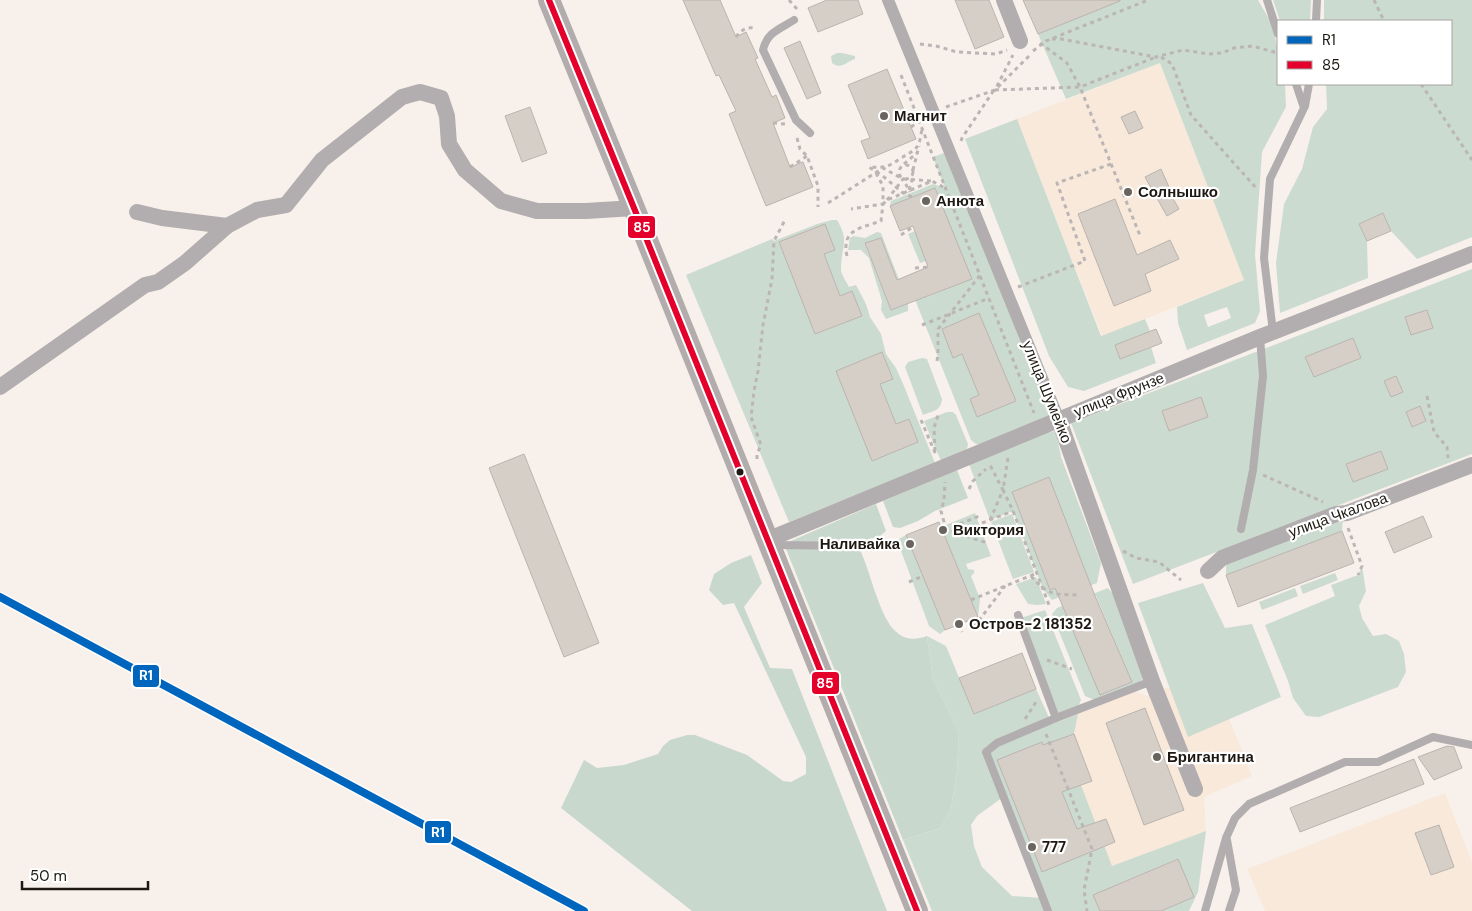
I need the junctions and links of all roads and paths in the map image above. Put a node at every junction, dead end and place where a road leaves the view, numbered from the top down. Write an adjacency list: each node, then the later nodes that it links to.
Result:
1 (549, 0): 59 (main road)
2 (790, 0): 9 (path)
3 (888, 0): 18 (street, улица Шумейко)
4 (1004, 0): 17 (street)
5 (1148, 0): 16 (path)
6 (1266, 0): 14 (lane)
7 (1317, 0): 11 (lane)
8 (1374, 0): 12 (path)
9 (799, 10)
10 (794, 20): 31 (lane)
11 (1316, 20)
12 (1384, 20)
13 (754, 28): 15 (path)
14 (1277, 31)
15 (736, 37)
16 (1049, 39): 19 (path); 21 (path)
17 (1020, 41): 18 (path); 19 (path)
18 (905, 42): 39 (street, улица Шумейко)
19 (1042, 43): 27 (path); 28 (path)
20 (1277, 53): 22 (path)
21 (1156, 56): 22 (path); 27 (path)
22 (1161, 56): 55 (path)
23 (898, 67): 32 (path)
24 (1296, 85): 29 (lane)
25 (1309, 85): 29 (lane)
26 (1422, 85): 40 (path)
27 (1080, 86): 28 (path); 42 (path)
28 (995, 90): 39 (path)
29 (1304, 108): 55 (lane)
30 (924, 119): 32 (path)
31 (796, 120): 33 (path); 35 (lane); 38 (path)
32 (920, 122): 34 (path); 49 (path)
33 (773, 124)
34 (911, 127)
35 (810, 133)
36 (920, 142): 37 (path)
37 (918, 152): 41 (path); 44 (path)
38 (807, 156): 43 (path); 58 (path)
39 (952, 156): 72 (street, улица Шумейко)
40 (1472, 160)
41 (904, 164): 44 (path); 46 (path)
42 (1111, 164): 66 (path); 72 (path)
43 (790, 167)
44 (913, 172): 46 (path); 47 (path)
45 (876, 173): 46 (path); 56 (path); 57 (path)
46 (903, 179): 47 (path); 50 (path); 53 (path)
47 (913, 179): 48 (path); 50 (path)
48 (932, 181): 49 (path); 50 (path)
49 (946, 188): 51 (path)
50 (909, 190): 52 (path); 53 (path)
51 (949, 196): 54 (path); 71 (path)
52 (912, 197)
53 (887, 200): 57 (path)
54 (940, 200)
55 (1268, 200): 76 (lane)
56 (828, 203)
57 (883, 204): 60 (path); 68 (path)
58 (818, 207)
59 (634, 208): 63 (street); 104 (main road)
60 (851, 209)
61 (137, 212): 63 (street)
62 (785, 220): 89 (path)
63 (228, 226): 78 (street)
64 (913, 227): 65 (path)
65 (901, 235)
66 (1141, 238)
67 (1472, 254): 76 (street, улица Фрунзе)
68 (847, 256)
69 (929, 267): 70 (path)
70 (915, 268)
71 (980, 275): 73 (path); 74 (path)
72 (1007, 292): 73 (path); 82 (street, улица Шумейко)
73 (989, 298): 74 (path); 82 (path)
74 (950, 314): 75 (path); 77 (path)
75 (922, 325)
76 (1266, 335): 82 (street, улица Фрунзе); 92 (lane)
77 (936, 361)
78 (0, 387)
79 (1427, 396): 93 (path)
80 (939, 412): 86 (path)
81 (921, 420): 86 (path)
82 (1056, 421): 83 (street, улица Фрунзе); 103 (street, улица Шумейко)
83 (1024, 434): 84 (street, улица Фрунзе); 85 (path)
84 (983, 451): 86 (street, улица Фрунзе); 91 (path)
85 (1007, 459): 87 (path); 95 (path)
86 (938, 461): 102 (path); 104 (street, улица Фрунзе)
87 (1001, 461)
88 (996, 464): 91 (path)
89 (757, 465)
90 (1472, 465): 93 (street, улица Чкалова)
91 (991, 466): 94 (path); 95 (path)
92 (1254, 470): 97 (path); 101 (lane)
93 (1454, 472): 97 (street, улица Чкалова)
94 (969, 489)
95 (1003, 490): 96 (path); 99 (path)
96 (1013, 511): 99 (path); 110 (path)
97 (1347, 513): 109 (street, улица Чкалова); 111 (path)
98 (979, 516): 102 (path)
99 (990, 520): 100 (path)
100 (982, 523)
101 (1241, 529)
102 (943, 530): 105 (path)
103 (1103, 542): 114 (path); 127 (street, улица Шумейко)
104 (768, 543): 107 (lane); 135 (main road)
105 (989, 543)
106 (910, 544): 108 (path)
107 (866, 546)
108 (897, 549)
109 (1208, 571)
110 (1037, 574): 113 (path); 117 (path)
111 (1358, 575)
112 (923, 576): 115 (path)
113 (1031, 576): 116 (path); 117 (path)
114 (1182, 580)
115 (909, 582)
116 (1006, 585): 119 (path); 123 (path)
117 (1043, 589): 118 (path); 120 (path)
118 (1078, 594)
119 (971, 600)
120 (1049, 606)
121 (1018, 615): 125 (lane)
122 (959, 624): 124 (path)
123 (974, 627)
124 (962, 632)
125 (1032, 655): 126 (path); 128 (lane)
126 (1072, 669)
127 (1152, 681): 129 (lane); 133 (street, улица Шумейко)
128 (1045, 689): 129 (lane); 131 (path)
129 (1056, 718): 130 (lane)
130 (1042, 724): 131 (lane); 137 (path)
131 (1013, 736): 136 (lane)
132 (1472, 745): 134 (lane)
133 (1195, 789)
134 (1226, 838): 138 (lane); 139 (lane)
135 (917, 911)
136 (1048, 911)
137 (1087, 911)
138 (1205, 911)
139 (1229, 911)

